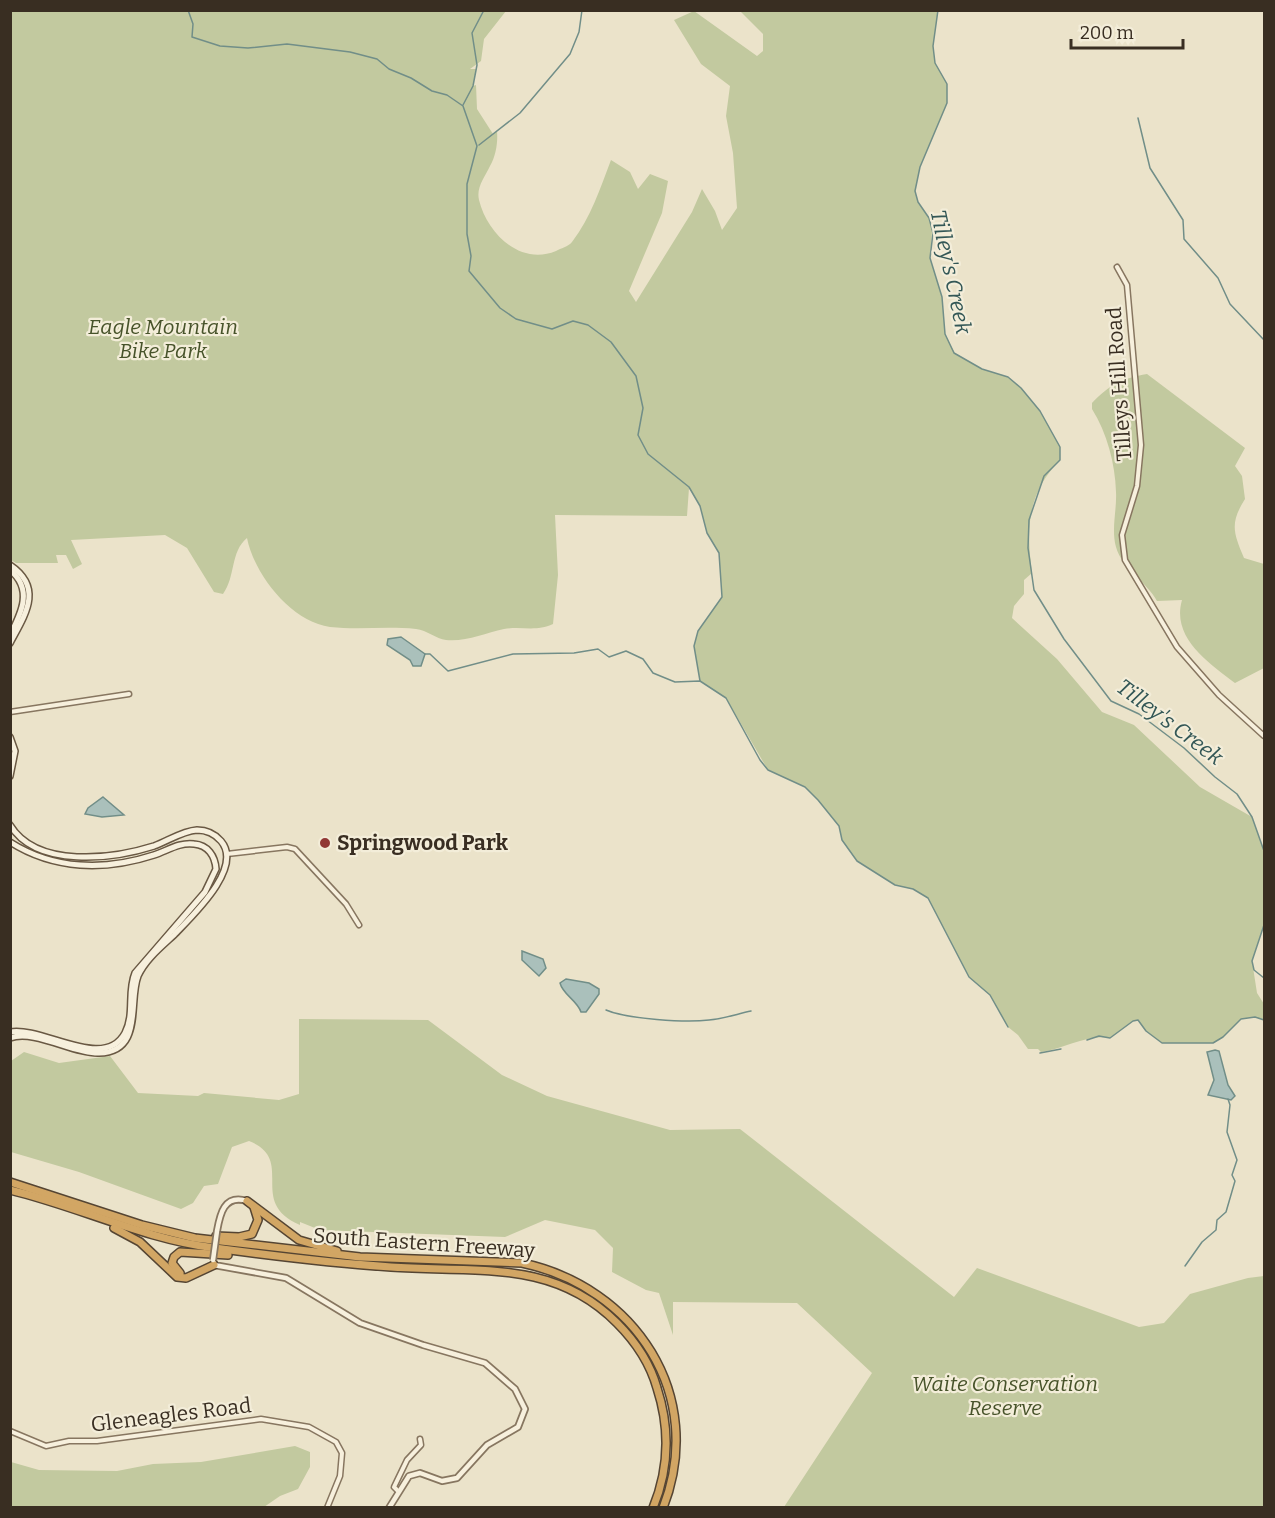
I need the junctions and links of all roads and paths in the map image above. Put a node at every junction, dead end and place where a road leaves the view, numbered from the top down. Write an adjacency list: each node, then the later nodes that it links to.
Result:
1 (1117, 267): 8 (street, Tilleys Hill Road)
2 (10, 565): 5 (main road)
3 (10, 570): 4 (main road)
4 (10, 635)
5 (10, 643)
6 (129, 694): 7 (street)
7 (10, 712)
8 (1264, 736)
9 (10, 737): 10 (main road)
10 (10, 776)
11 (10, 825): 13 (main road)
12 (10, 842): 14 (main road)
13 (227, 854): 14 (main road); 15 (main road); 16 (street); 18 (main road)
14 (214, 857): 15 (main road)
15 (216, 867): 17 (main road)
16 (359, 925)
17 (10, 1032)
18 (10, 1038)
19 (10, 1182): 23 (highway, South Eastern Freeway)
20 (10, 1190): 21 (highway, South Eastern Freeway)
21 (43, 1199): 24 (highway, South Eastern Freeway); 26 (highway)
22 (247, 1201): 23 (highway); 25 (highway); 26 (street, bridge)
23 (134, 1222): 25 (highway, South Eastern Freeway)
24 (269, 1256): 26 (highway); 32 (highway, South Eastern Freeway)
25 (401, 1260): 33 (highway, South Eastern Freeway)
26 (214, 1262): 29 (street)
27 (10, 1431): 30 (street, Gleneagles Road)
28 (420, 1439): 29 (street)
29 (398, 1490): 31 (street)
30 (327, 1508)
31 (389, 1508)
32 (653, 1508)
33 (663, 1508)

